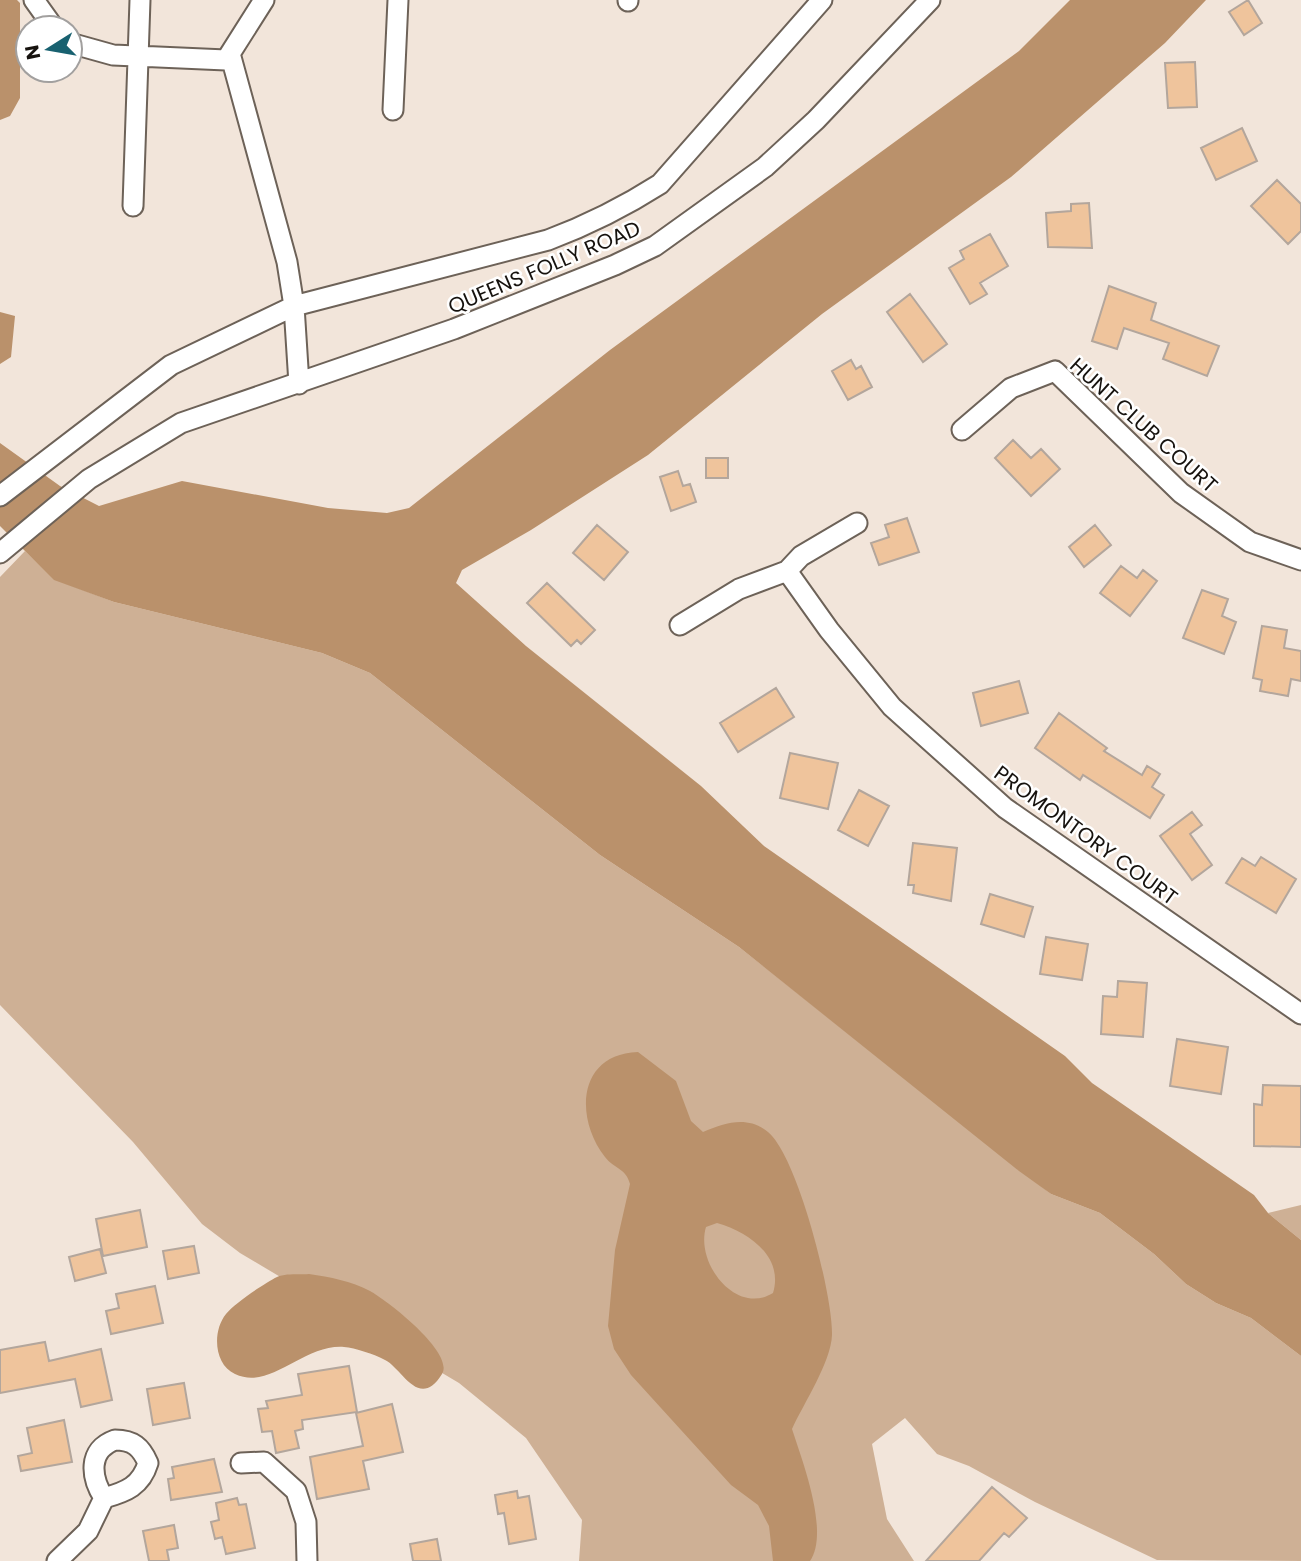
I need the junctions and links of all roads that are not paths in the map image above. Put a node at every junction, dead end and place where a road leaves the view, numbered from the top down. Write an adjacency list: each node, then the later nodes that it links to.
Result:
1 (140, 0): 7 (street)
2 (264, 0): 8 (street)
3 (398, 0): 9 (street)
4 (822, 0): 11 (street, QUEENS FOLLY ROAD)
5 (930, 0): 12 (street, QUEENS FOLLY ROAD)
6 (84, 47): 7 (street)
7 (137, 55): 8 (street); 10 (street)
8 (231, 57): 11 (street)
9 (393, 110)
10 (133, 206)
11 (294, 306): 12 (street); 14 (street, QUEENS FOLLY ROAD)
12 (299, 384): 16 (street, QUEENS FOLLY ROAD)
13 (962, 430): 17 (street, HUNT CLUB COURT)
14 (0, 496)
15 (857, 523): 18 (street)
16 (4, 549)
17 (1301, 560)
18 (787, 571): 19 (street); 20 (street, PROMONTORY COURT)
19 (680, 625)
20 (1301, 1014)
21 (241, 1463): 24 (street)
22 (104, 1498): 23 (street)
23 (57, 1561)
24 (307, 1561)

